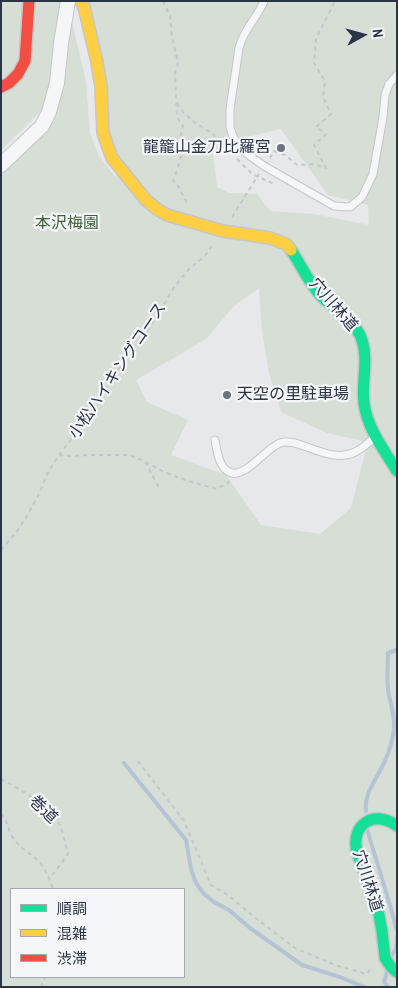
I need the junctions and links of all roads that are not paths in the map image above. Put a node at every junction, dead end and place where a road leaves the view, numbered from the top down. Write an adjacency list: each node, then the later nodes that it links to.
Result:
1 (28, 1): 6 (street)
2 (68, 1): 7 (street)
3 (81, 1): 8 (street, 穴川林道)
4 (264, 1): 5 (lane)
5 (397, 75)
6 (1, 87)
7 (1, 165)
8 (376, 437): 9 (lane); 10 (street, 穴川林道)
9 (215, 440)
10 (397, 471)
11 (397, 826): 12 (street, 穴川林道)
12 (397, 972)

